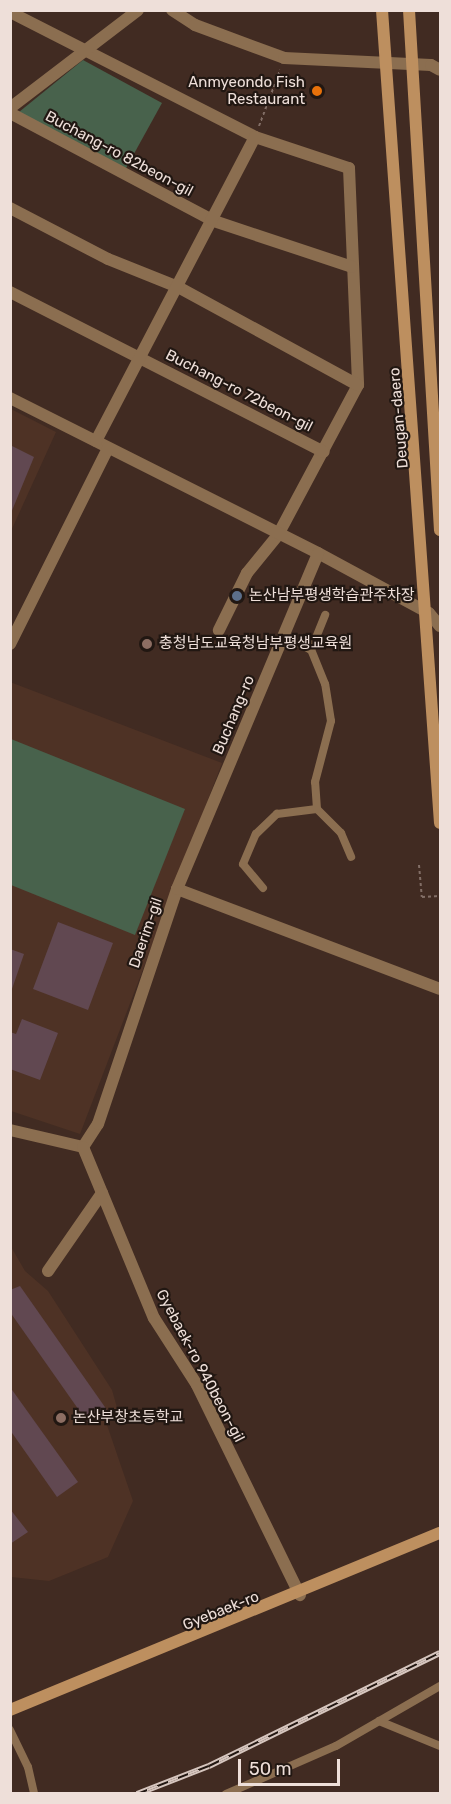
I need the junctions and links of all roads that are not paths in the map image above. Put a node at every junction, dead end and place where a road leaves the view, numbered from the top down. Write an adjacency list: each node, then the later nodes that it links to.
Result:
1 (138, 10): 6 (street)
2 (172, 10): 7 (street)
3 (382, 10): 7 (street, Deugan-daero)
4 (410, 10): 8 (street)
5 (10, 12): 6 (street)
6 (84, 53): 10 (street); 12 (street)
7 (386, 62): 8 (street); 27 (street, Deugan-daero)
8 (413, 65): 9 (street); 24 (street)
9 (441, 70)
10 (10, 108)
11 (10, 113): 14 (street, Buchang-ro 82beon-gil)
12 (255, 137): 14 (street); 15 (street, Buchang-ro 72beon-gil)
13 (10, 208): 16 (street)
14 (214, 221): 15 (street); 16 (street)
15 (352, 267): 19 (street, Buchang-ro 72beon-gil)
16 (178, 287): 18 (street); 19 (street)
17 (10, 292): 18 (street)
18 (141, 357): 21 (street); 23 (street, Buchang-ro 72beon-gil)
19 (358, 385): 23 (street, Buchang-ro 72beon-gil)
20 (10, 398): 21 (street)
21 (96, 441): 22 (street)
22 (108, 448): 25 (street); 32 (street)
23 (324, 452): 25 (street, Buchang-ro 72beon-gil)
24 (441, 530)
25 (278, 535): 26 (street); 30 (street, Buchang-ro 72beon-gil)
26 (318, 553): 27 (street); 31 (street, Buchang-ro)
27 (429, 613): 29 (street); 35 (street, Deugan-daero)
28 (325, 615): 33 (lane)
29 (441, 626)
30 (219, 630)
31 (283, 636): 33 (lane); 38 (street, Buchang-ro)
32 (10, 644)
33 (311, 650): 34 (lane)
34 (317, 809): 36 (lane); 37 (lane)
35 (441, 823)
36 (351, 857)
37 (263, 888)
38 (177, 889): 39 (street, Daerim-gil); 41 (street, Daerim-gil)
39 (441, 988)
40 (10, 1130): 41 (street)
41 (83, 1147): 42 (street, Gyebaek-ro 940beon-gil)
42 (102, 1193): 43 (street); 45 (street, Gyebaek-ro 940beon-gil)
43 (48, 1271)
44 (441, 1533): 45 (street, Gyebaek-ro)
45 (300, 1595): 47 (street, Gyebaek-ro)
46 (441, 1686): 48 (lane)
47 (10, 1710)
48 (379, 1721): 50 (lane); 52 (lane)
49 (10, 1730): 51 (lane)
50 (441, 1746)
51 (34, 1794)
52 (226, 1794)

